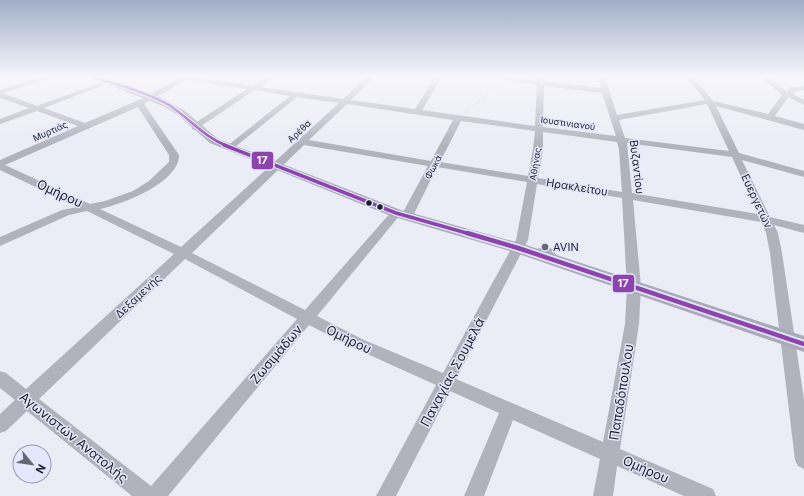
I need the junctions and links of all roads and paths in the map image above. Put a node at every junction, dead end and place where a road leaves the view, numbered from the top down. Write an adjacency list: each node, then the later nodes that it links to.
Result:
1 (14, 100): 16 (street)
2 (60, 100): 16 (street)
3 (146, 100): 15 (street, Μυρτιάς)
4 (156, 100): 24 (main road)
5 (237, 100): 24 (street)
6 (288, 100): 28 (street)
7 (334, 100): 13 (street, Ιουστινιανού)
8 (424, 100): 17 (street)
9 (482, 100): 19 (path)
10 (541, 100): 25 (street, Αθήνας)
11 (608, 100): 20 (street, Βυζαντίου)
12 (782, 100): 18 (street)
13 (346, 102): 17 (street, Ιουστινιανού); 27 (street, Αρέθα)
14 (710, 102): 18 (street); 20 (street); 29 (street, Ευεργετών)
15 (139, 103): 22 (street, Μυρτιάς); 36 (street)
16 (37, 109): 21 (street); 22 (street)
17 (417, 112): 19 (street, Ιουστινιανού)
18 (770, 117): 23 (street)
19 (458, 118): 25 (street, Ιουστινιανού); 31 (street, Φωκά)
20 (614, 118): 26 (street, Βυζαντίου)
21 (0, 122)
22 (85, 126): 30 (street, Μυρτιάς)
23 (804, 127)
24 (195, 128): 28 (main road)
25 (540, 129): 26 (street, Ιουστινιανού); 34 (street, Αθήνας)
26 (622, 140): 29 (street, Ιουστινιανού); 35 (street, Βυζαντίου)
27 (302, 142): 31 (street, Ηρακλείτου); 32 (street, Αρέθα)
28 (230, 148): 32 (main road)
29 (735, 155): 33 (street, Ιουστινιανού); 38 (street, Ευεργετών)
30 (0, 164): 36 (street, Ομήρου)
31 (434, 164): 34 (street, Ηρακλείτου); 37 (street, Φωκά)
32 (276, 166): 37 (main road); 42 (street, Δεξαμενής)
33 (804, 174)
34 (533, 180): 35 (street, Ηρακλείτου); 41 (street, Αθήνας)
35 (628, 196): 38 (street, Ηρακλείτου); 43 (street, Βυζαντίου)
36 (90, 207): 40 (street); 42 (street, Ομήρου)
37 (402, 214): 41 (main road); 44 (street, Ζωσιμάδων)
38 (766, 219): 39 (street, Ηρακλείτου); 45 (street, Ευεργετών)
39 (804, 229)
40 (0, 242)
41 (518, 248): 43 (main road); 48 (street, Παναγίας Σουμελά)
42 (184, 254): 44 (street, Ομήρου); 49 (street, Δεξαμενής)
43 (634, 287): 45 (main road); 52 (street, Παπαδόπουλου)
44 (306, 318): 48 (street, Ομήρου); 55 (street, Ζωσιμάδων)
45 (787, 338): 46 (main road); 53 (street, Ευεργετών)
46 (804, 344)
47 (0, 378): 49 (street, Αγωνιστών Ανατολής)
48 (446, 383): 50 (street, Ομήρου); 56 (street, Παναγίας Σουμελά)
49 (26, 400): 51 (street, Δεξαμενής); 54 (street, Αγωνιστών Ανατολής)
50 (508, 411): 52 (street, Ομήρου); 57 (street)
51 (0, 425)
52 (611, 453): 58 (street, Παπαδόπουλου); 59 (street, Ομήρου)
53 (804, 460)
54 (148, 496)
55 (156, 496)
56 (386, 496)
57 (474, 496)
58 (602, 496)
59 (706, 496)

